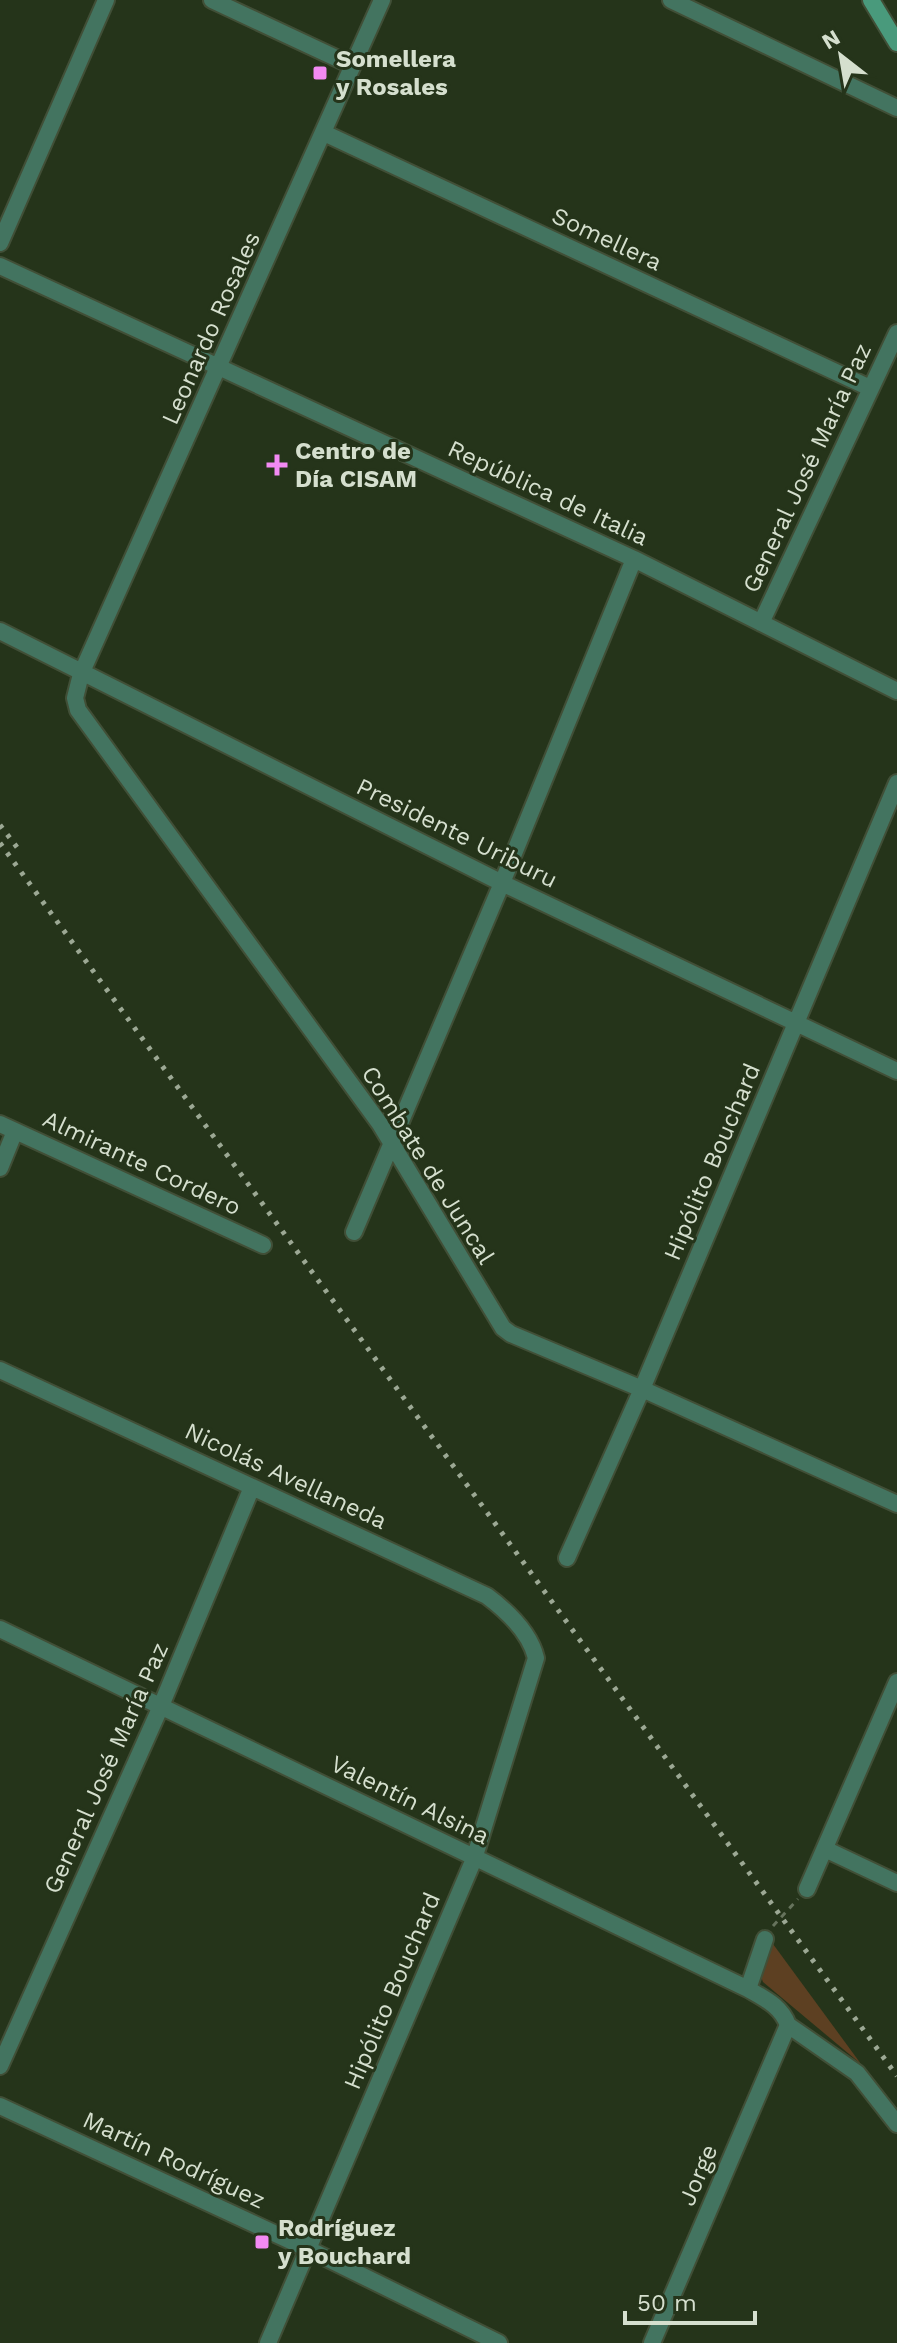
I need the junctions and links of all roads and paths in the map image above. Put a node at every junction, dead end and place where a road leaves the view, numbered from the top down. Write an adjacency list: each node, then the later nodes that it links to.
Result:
1 (106, 0): 10 (street)
2 (212, 0): 7 (street)
3 (382, 0): 7 (street, Leonardo Rosales)
4 (671, 0): 8 (street)
5 (871, 0): 6 (main road)
6 (897, 43)
7 (351, 65): 9 (street, Leonardo Rosales)
8 (897, 108)
9 (324, 133): 13 (street, Leonardo Rosales); 14 (street, Somellera)
10 (0, 243)
11 (0, 266): 13 (street, República de Italia)
12 (897, 333): 14 (street, General José María Paz)
13 (220, 367): 15 (street, República de Italia); 18 (street, Leonardo Rosales)
14 (870, 388): 16 (street, General José María Paz)
15 (634, 559): 16 (street, República de Italia); 21 (street)
16 (761, 623): 19 (street, República de Italia)
17 (0, 631): 18 (street, Presidente Uriburu)
18 (81, 674): 21 (street, Presidente Uriburu); 25 (street, Combate de Juncal)
19 (897, 691)
20 (897, 783): 22 (street, Hipólito Bouchard)
21 (502, 883): 22 (street, Presidente Uriburu); 25 (street)
22 (797, 1022): 23 (street, Presidente Uriburu); 30 (street, Hipólito Bouchard)
23 (897, 1071)
24 (8, 1128): 26 (street); 28 (street, Almirante Cordero)
25 (391, 1145): 27 (street); 30 (street, Combate de Juncal)
26 (0, 1168)
27 (354, 1232)
28 (263, 1245)
29 (0, 1370): 31 (street, Nicolás Avellaneda)
30 (642, 1389): 32 (street, Combate de Juncal); 33 (street, Hipólito Bouchard)
31 (252, 1487): 35 (street, Nicolás Avellaneda); 37 (street, General José María Paz)
32 (897, 1504)
33 (567, 1558)
34 (0, 1629): 37 (street, Valentín Alsina)
35 (534, 1649): 39 (street, Hipólito Bouchard)
36 (897, 1682): 38 (street)
37 (161, 1706): 39 (street, Valentín Alsina); 45 (street, General José María Paz)
38 (825, 1849): 40 (street); 41 (street)
39 (474, 1859): 43 (street, Valentín Alsina); 48 (street, Hipólito Bouchard)
40 (897, 1883)
41 (807, 1889): 42 (path)
42 (765, 1939): 43 (street)
43 (748, 1989): 44 (street, Valentín Alsina)
44 (788, 2025): 47 (street, Valentín Alsina); 51 (street, Jorge)
45 (0, 2066)
46 (0, 2106): 48 (street, Martín Rodríguez)
47 (897, 2124)
48 (308, 2249): 49 (street, Hipólito Bouchard); 50 (street, Martín Rodríguez)
49 (268, 2343)
50 (499, 2343)
51 (652, 2343)

